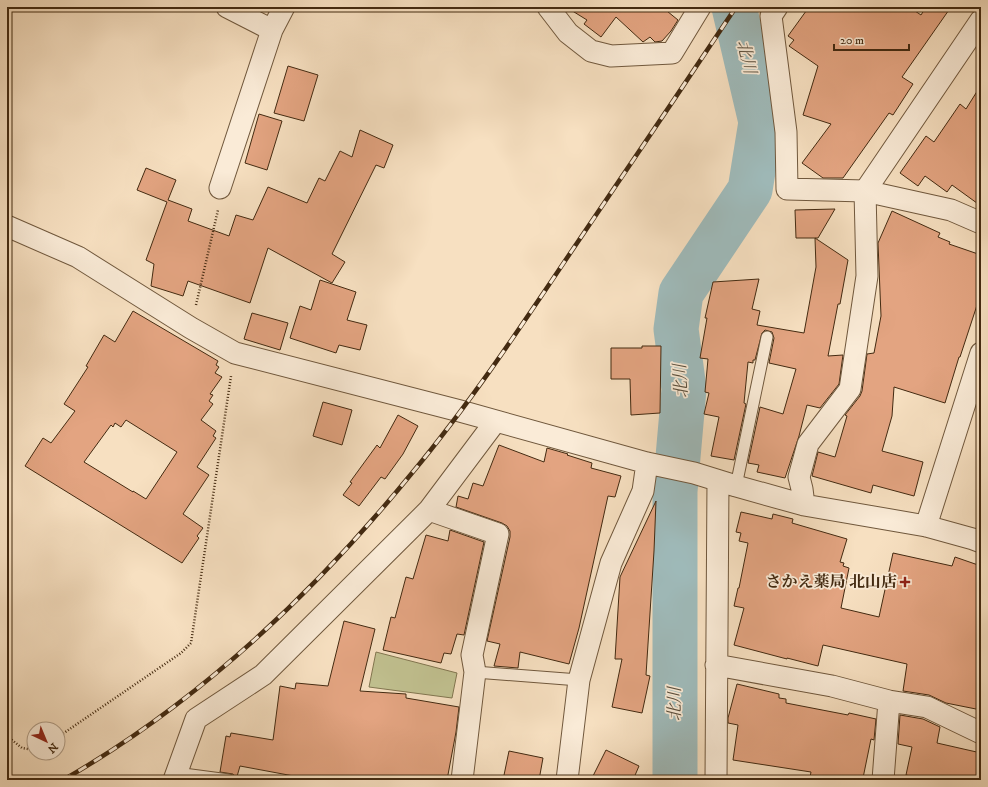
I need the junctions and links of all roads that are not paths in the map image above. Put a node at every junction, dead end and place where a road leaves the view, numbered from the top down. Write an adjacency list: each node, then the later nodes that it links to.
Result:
1 (227, 7): 7 (street)
2 (284, 7): 7 (street)
3 (548, 7): 4 (street)
4 (700, 7)
5 (776, 7): 9 (street)
6 (981, 20): 9 (street)
7 (272, 30): 8 (street)
8 (220, 188)
9 (865, 191): 10 (street); 17 (street)
10 (981, 223)
11 (7, 226): 14 (street)
12 (767, 337): 16 (lane)
13 (981, 353): 19 (street)
14 (495, 422): 15 (street); 18 (street)
15 (652, 465): 16 (street); 23 (street)
16 (727, 483): 17 (street); 21 (street)
17 (804, 505): 19 (street)
18 (429, 510): 22 (street); 26 (street)
19 (926, 526): 20 (street)
20 (981, 542)
21 (716, 665): 24 (street); 30 (street)
22 (475, 672): 23 (lane); 28 (street)
23 (579, 680): 29 (street)
24 (890, 701): 25 (street); 31 (street)
25 (981, 733)
26 (175, 776): 27 (lane)
27 (229, 780)
28 (462, 780)
29 (567, 780)
30 (716, 780)
31 (883, 780)

